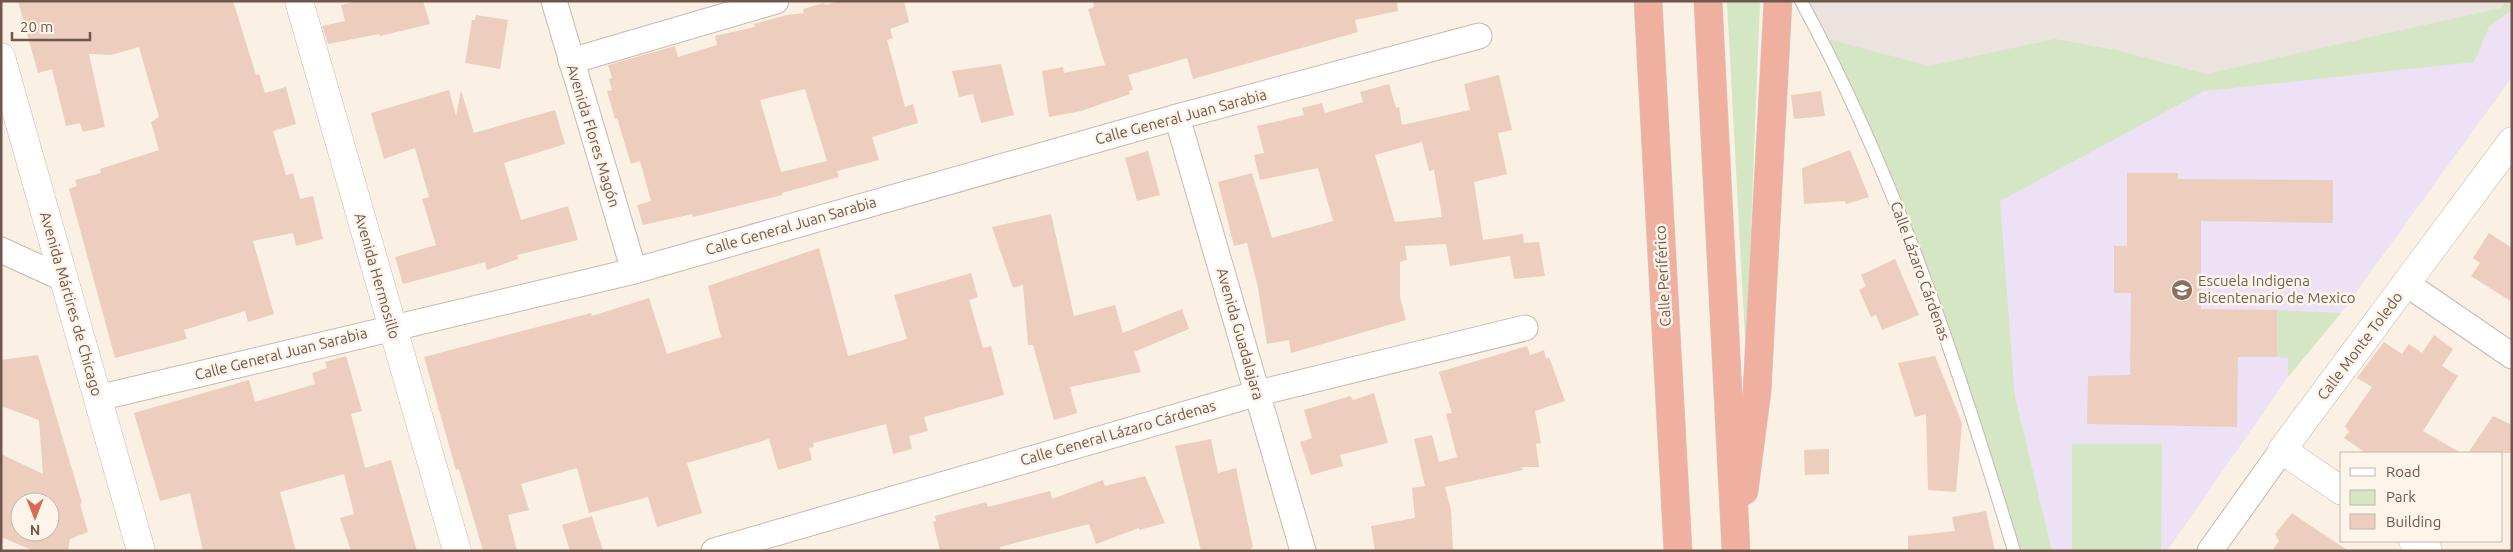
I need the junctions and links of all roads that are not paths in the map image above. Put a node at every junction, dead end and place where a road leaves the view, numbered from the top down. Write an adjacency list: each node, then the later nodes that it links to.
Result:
1 (299, 1): 17 (street, Avenida Hermosillo)
2 (554, 1): 10 (street, Avenida Flores Magón)
3 (776, 1): 10 (street)
4 (1648, 1): 30 (highway, Calle Periférico)
5 (1708, 1): 25 (highway)
6 (1778, 1): 25 (highway)
7 (1800, 1): 31 (lane, Calle Lázaro Cárdenas)
8 (1479, 36): 11 (street, Calle General Juan Sarabia)
9 (1, 57): 15 (street, Avenida Mártires de Chicago)
10 (571, 61): 14 (street, Avenida Flores Magón)
11 (1177, 117): 14 (street, Calle General Juan Sarabia); 20 (street, Avenida Guadalajara)
12 (2512, 141): 16 (street, Calle Monte Toledo)
13 (1, 250): 15 (street)
14 (634, 271): 17 (street, Calle General Juan Sarabia)
15 (62, 278): 21 (street, Avenida Mártires de Chicago)
16 (2406, 284): 19 (street); 22 (street, Calle Monte Toledo)
17 (391, 328): 21 (street, Calle General Juan Sarabia); 27 (street, Avenida Hermosillo)
18 (1525, 328): 20 (street, Calle General Lázaro Cárdenas)
19 (2512, 356)
20 (1258, 393): 28 (street, Calle General Lázaro Cárdenas); 29 (street, Avenida Guadalajara)
21 (98, 398): 26 (street, Avenida Mártires de Chicago)
22 (2282, 450): 23 (street); 32 (street, Calle Monte Toledo)
23 (2340, 490)
24 (2414, 542): 33 (street)
25 (1736, 544)
26 (141, 551)
27 (457, 551)
28 (714, 551)
29 (1303, 551)
30 (1678, 551)
31 (2014, 551)
32 (2210, 551)
33 (2428, 551)

